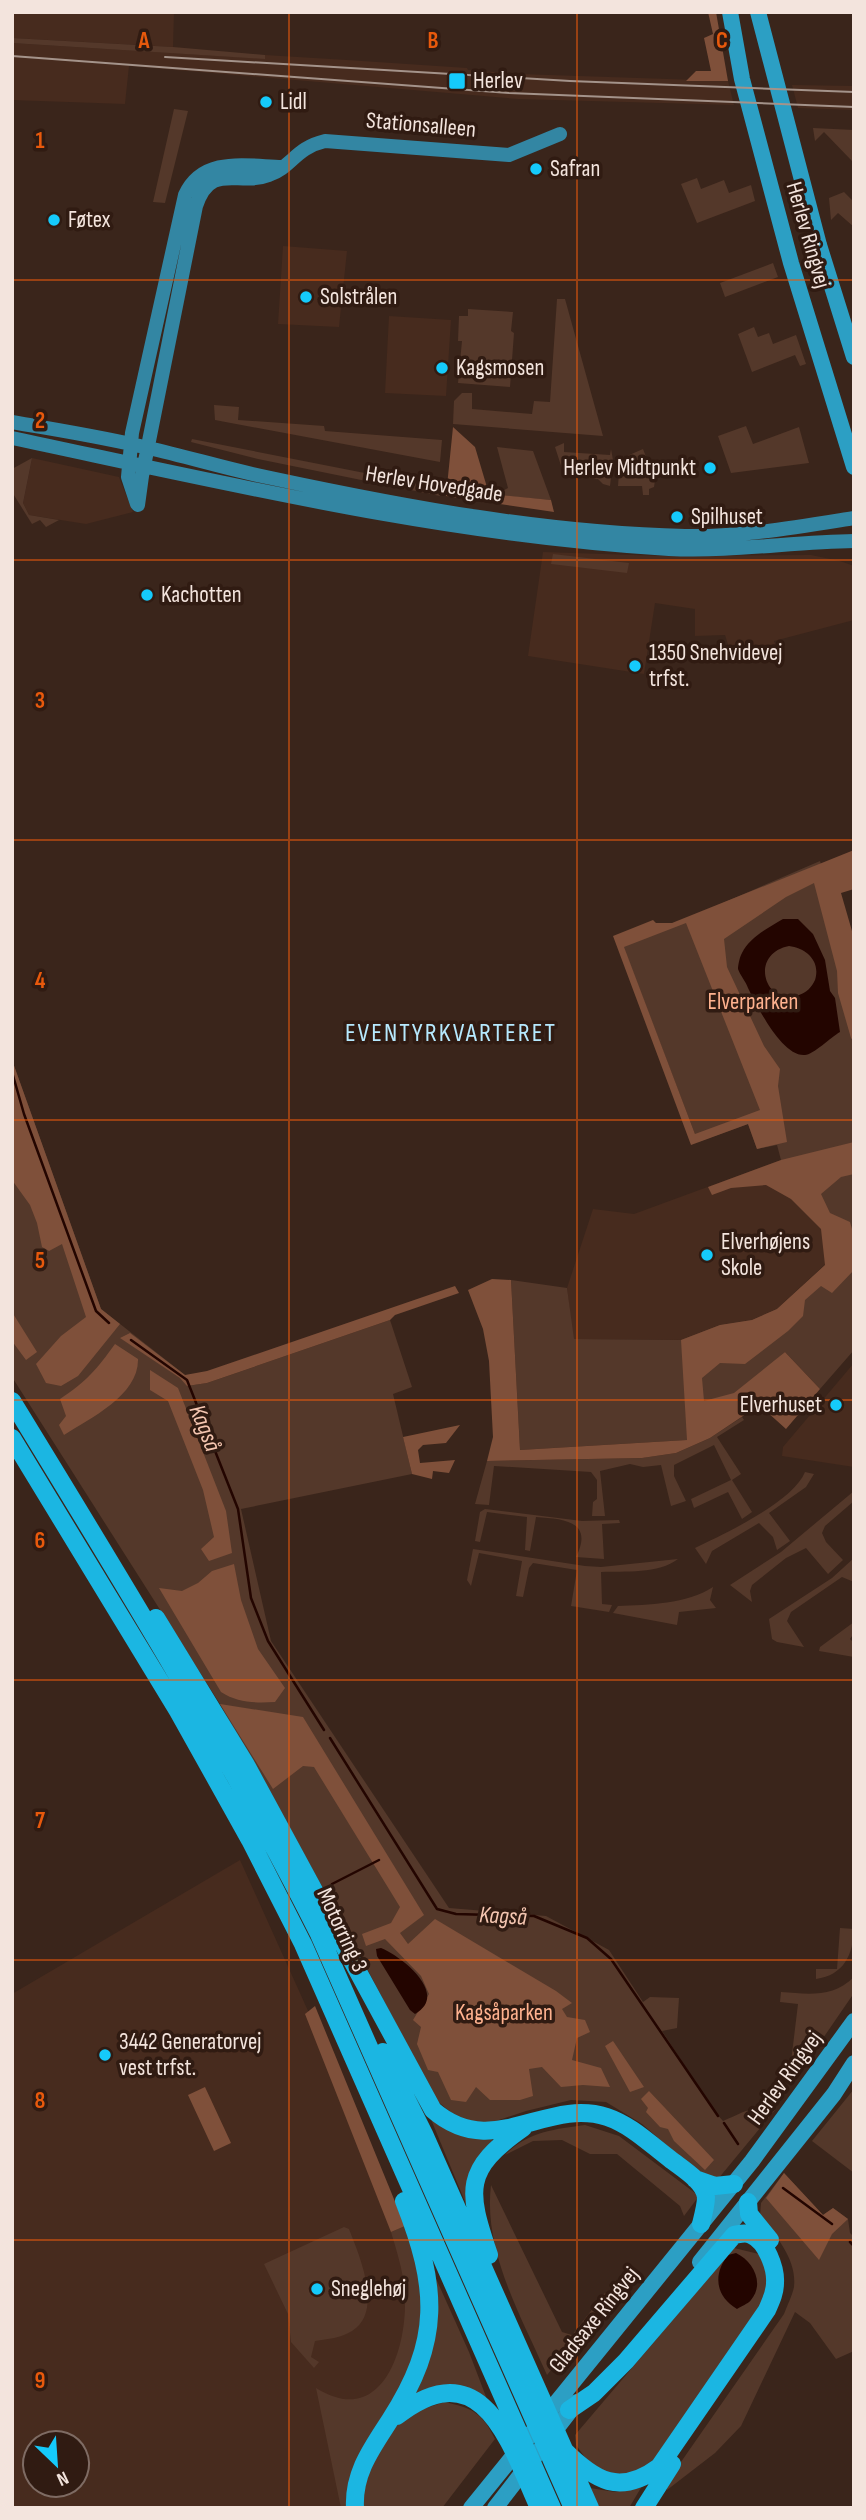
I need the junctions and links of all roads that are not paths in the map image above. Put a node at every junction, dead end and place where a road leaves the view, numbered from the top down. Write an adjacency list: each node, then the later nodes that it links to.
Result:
1 (730, 12): 9 (main road, Herlev Ringvej)
2 (758, 12): 8 (main road, Herlev Ringvej)
3 (560, 134): 4 (main road, Stationsalleen)
4 (282, 167): 5 (main road, Stationsalleen); 7 (main road, Stationsalleen)
5 (158, 327): 6 (main road, Stationsalleen); 7 (main road, Stationsalleen)
6 (153, 344): 13 (main road); 14 (main road, Stationsalleen)
7 (167, 355): 14 (main road, Stationsalleen)
8 (854, 357)
9 (831, 388): 11 (main road); 15 (main road, Herlev Ringvej)
10 (12, 422): 13 (main road, Herlev Hovedgade)
11 (854, 433)
12 (16, 439): 14 (main road, Herlev Hovedgade)
13 (111, 440): 14 (main road, Herlev Hovedgade)
14 (140, 458): 16 (main road); 17 (main road, Herlev Hovedgade); 20 (main road, Herlev Hovedgade)
15 (854, 467)
16 (138, 500)
17 (854, 518)
18 (854, 531): 20 (main road)
19 (854, 541): 20 (main road, Herlev Hovedgade)
20 (719, 549)
21 (12, 1401): 23 (highway, Motorring 3)
22 (12, 1438): 28 (highway, Motorring 3)
23 (71, 1498): 24 (highway); 25 (highway, Motorring 3)
24 (329, 1915): 29 (highway); 30 (highway)
25 (319, 1934): 30 (highway); 38 (highway, Motorring 3)
26 (854, 2021): 31 (main road, Herlev Ringvej)
27 (854, 2063): 32 (main road, Herlev Ringvej)
28 (362, 2081): 40 (highway); 42 (highway, Motorring 3)
29 (531, 2123): 33 (highway); 37 (highway)
30 (424, 2134): 37 (highway)
31 (752, 2161): 34 (main road, Gladsaxe Ringvej)
32 (770, 2175): 35 (main road, Gladsaxe Ringvej)
33 (695, 2179): 34 (highway); 36 (highway)
34 (734, 2184): 36 (main road, Gladsaxe Ringvej)
35 (748, 2202): 39 (main road, Gladsaxe Ringvej); 48 (highway)
36 (701, 2224): 44 (main road, Gladsaxe Ringvej)
37 (500, 2306): 38 (highway)
38 (522, 2375): 41 (highway); 46 (highway, Motorring 3)
39 (569, 2410): 41 (highway); 45 (main road, Gladsaxe Ringvej)
40 (389, 2423): 42 (highway); 43 (highway)
41 (564, 2450): 47 (highway)
42 (547, 2506)
43 (355, 2508)
44 (471, 2508)
45 (495, 2508)
46 (573, 2508)
47 (590, 2508)
48 (644, 2508)

